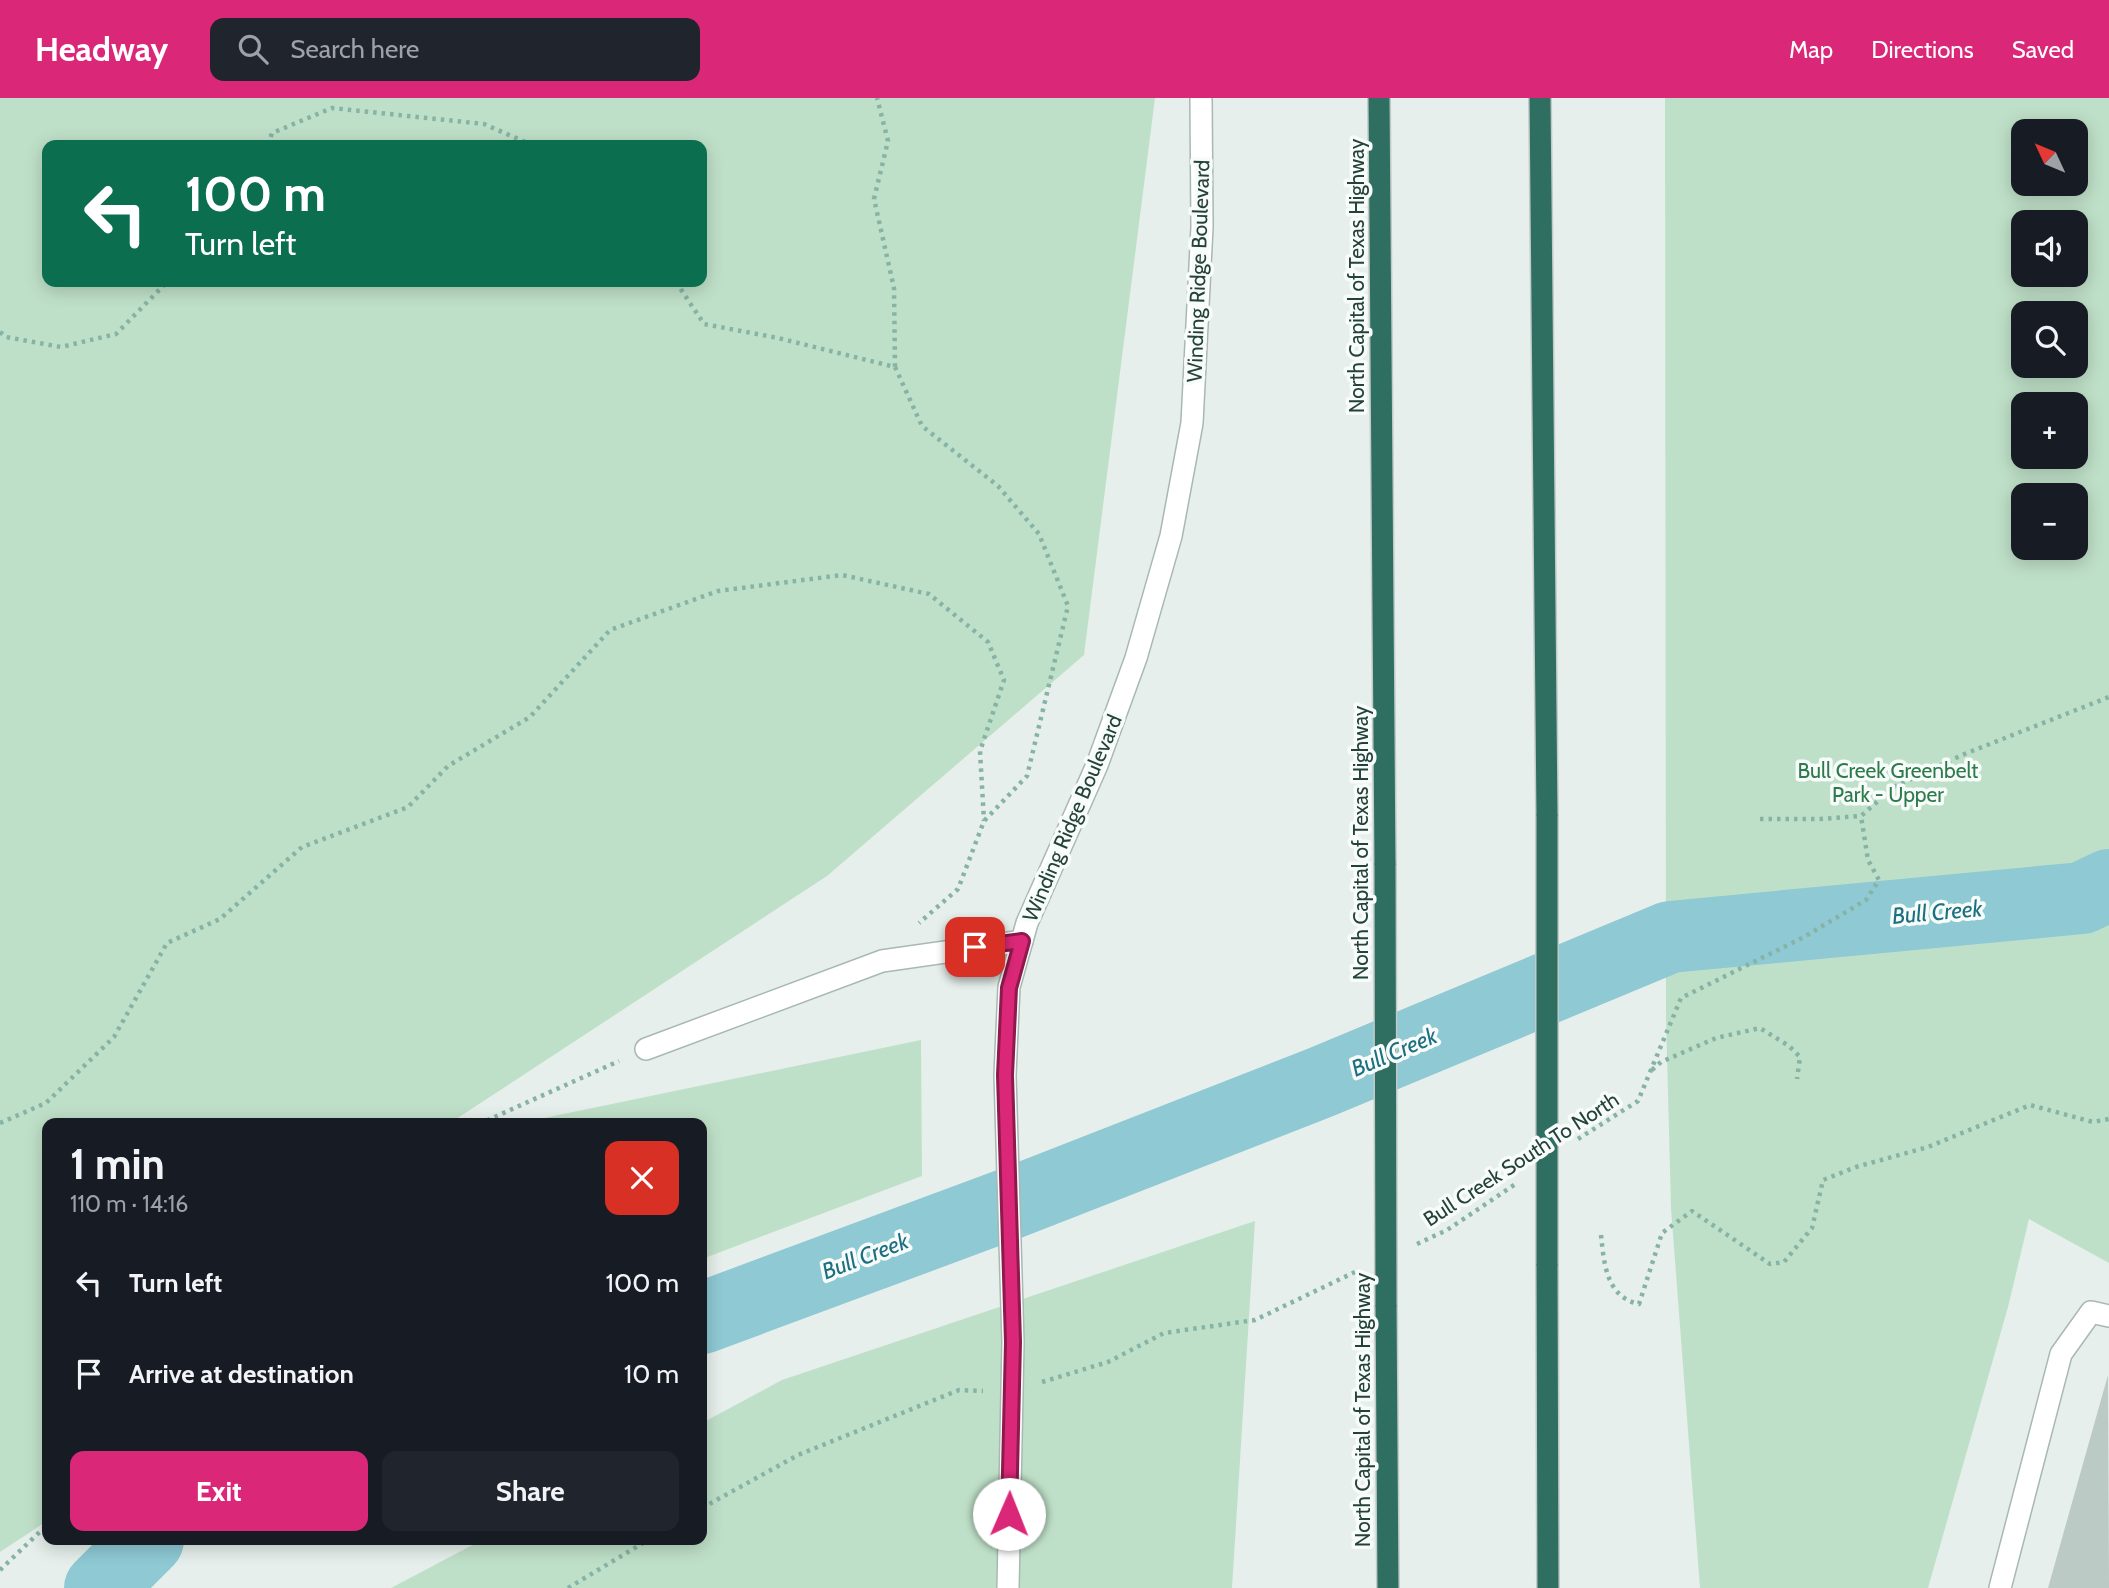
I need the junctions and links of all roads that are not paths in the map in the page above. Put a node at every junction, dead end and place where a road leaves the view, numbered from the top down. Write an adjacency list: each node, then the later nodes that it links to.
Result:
1 (1201, 98): 4 (street, Winding Ridge Boulevard)
2 (1379, 98): 8 (highway, North Capital of Texas Highway, bridge)
3 (1540, 98): 9 (highway, bridge)
4 (1022, 941): 5 (street); 7 (street, Winding Ridge Boulevard)
5 (646, 1049)
6 (2109, 1316): 10 (street)
7 (1008, 1588)
8 (1388, 1588)
9 (1548, 1588)
10 (2000, 1588)

